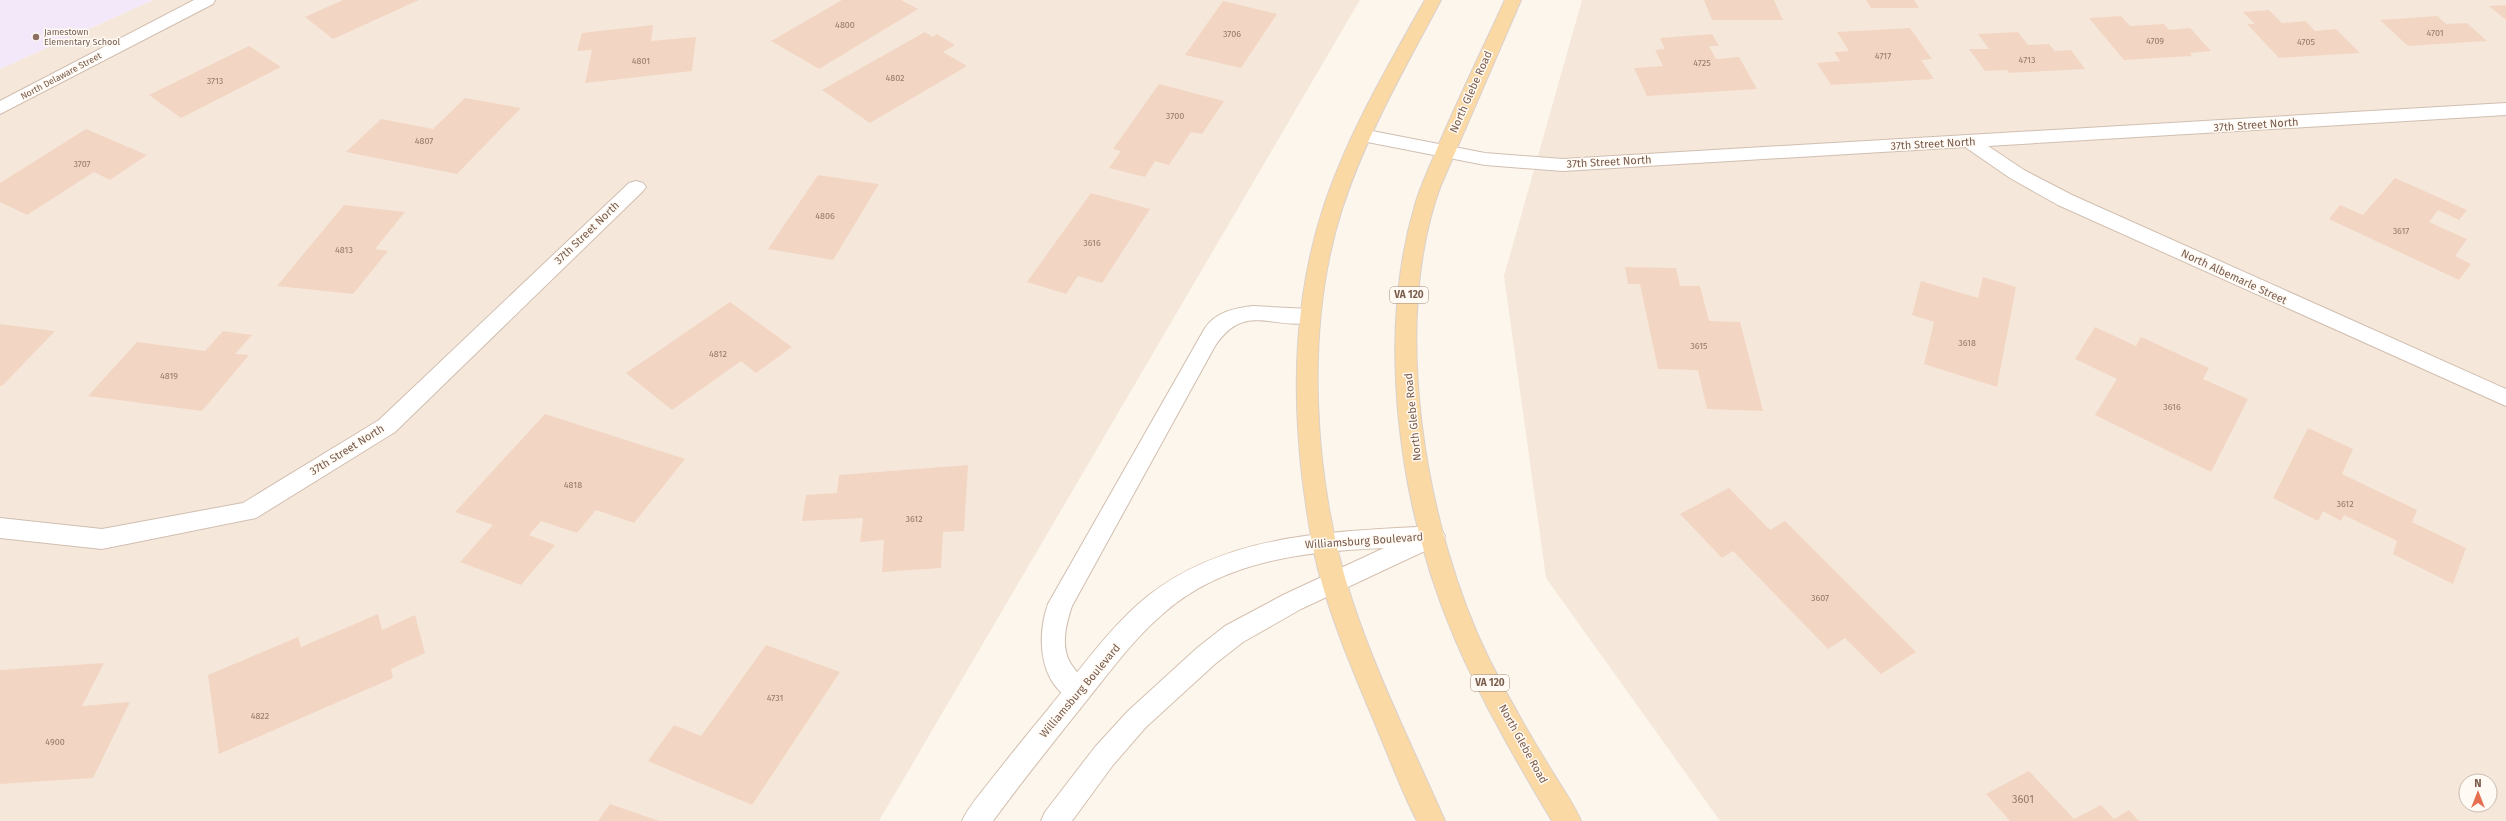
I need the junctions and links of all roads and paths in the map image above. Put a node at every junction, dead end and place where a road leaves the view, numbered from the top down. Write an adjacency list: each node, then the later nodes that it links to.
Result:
1 (207, 0): 4 (street, North Delaware Street)
2 (1433, 0): 6 (main road)
3 (1513, 0): 8 (main road, North Glebe Road / VA 120)
4 (0, 108)
5 (2506, 110): 7 (street, 37th Street North)
6 (1362, 135): 8 (street, 37th Street North); 10 (main road)
7 (1970, 142): 8 (street, 37th Street North); 11 (street, North Albemarle Street)
8 (1445, 152): 13 (main road, North Glebe Road / VA 120)
9 (636, 187): 12 (street, 37th Street North)
10 (1309, 316): 14 (main road); 16 (street)
11 (2506, 398)
12 (0, 528)
13 (1433, 536): 14 (street, Williamsburg Boulevard); 15 (street, Williamsburg Boulevard); 20 (main road, North Glebe Road / VA 120)
14 (1323, 542): 15 (main road); 16 (street, Williamsburg Boulevard)
15 (1333, 582): 18 (street, Williamsburg Boulevard); 19 (main road)
16 (1079, 691): 17 (street, Williamsburg Boulevard)
17 (976, 821)
18 (1055, 821)
19 (1431, 821)
20 (1567, 821)

